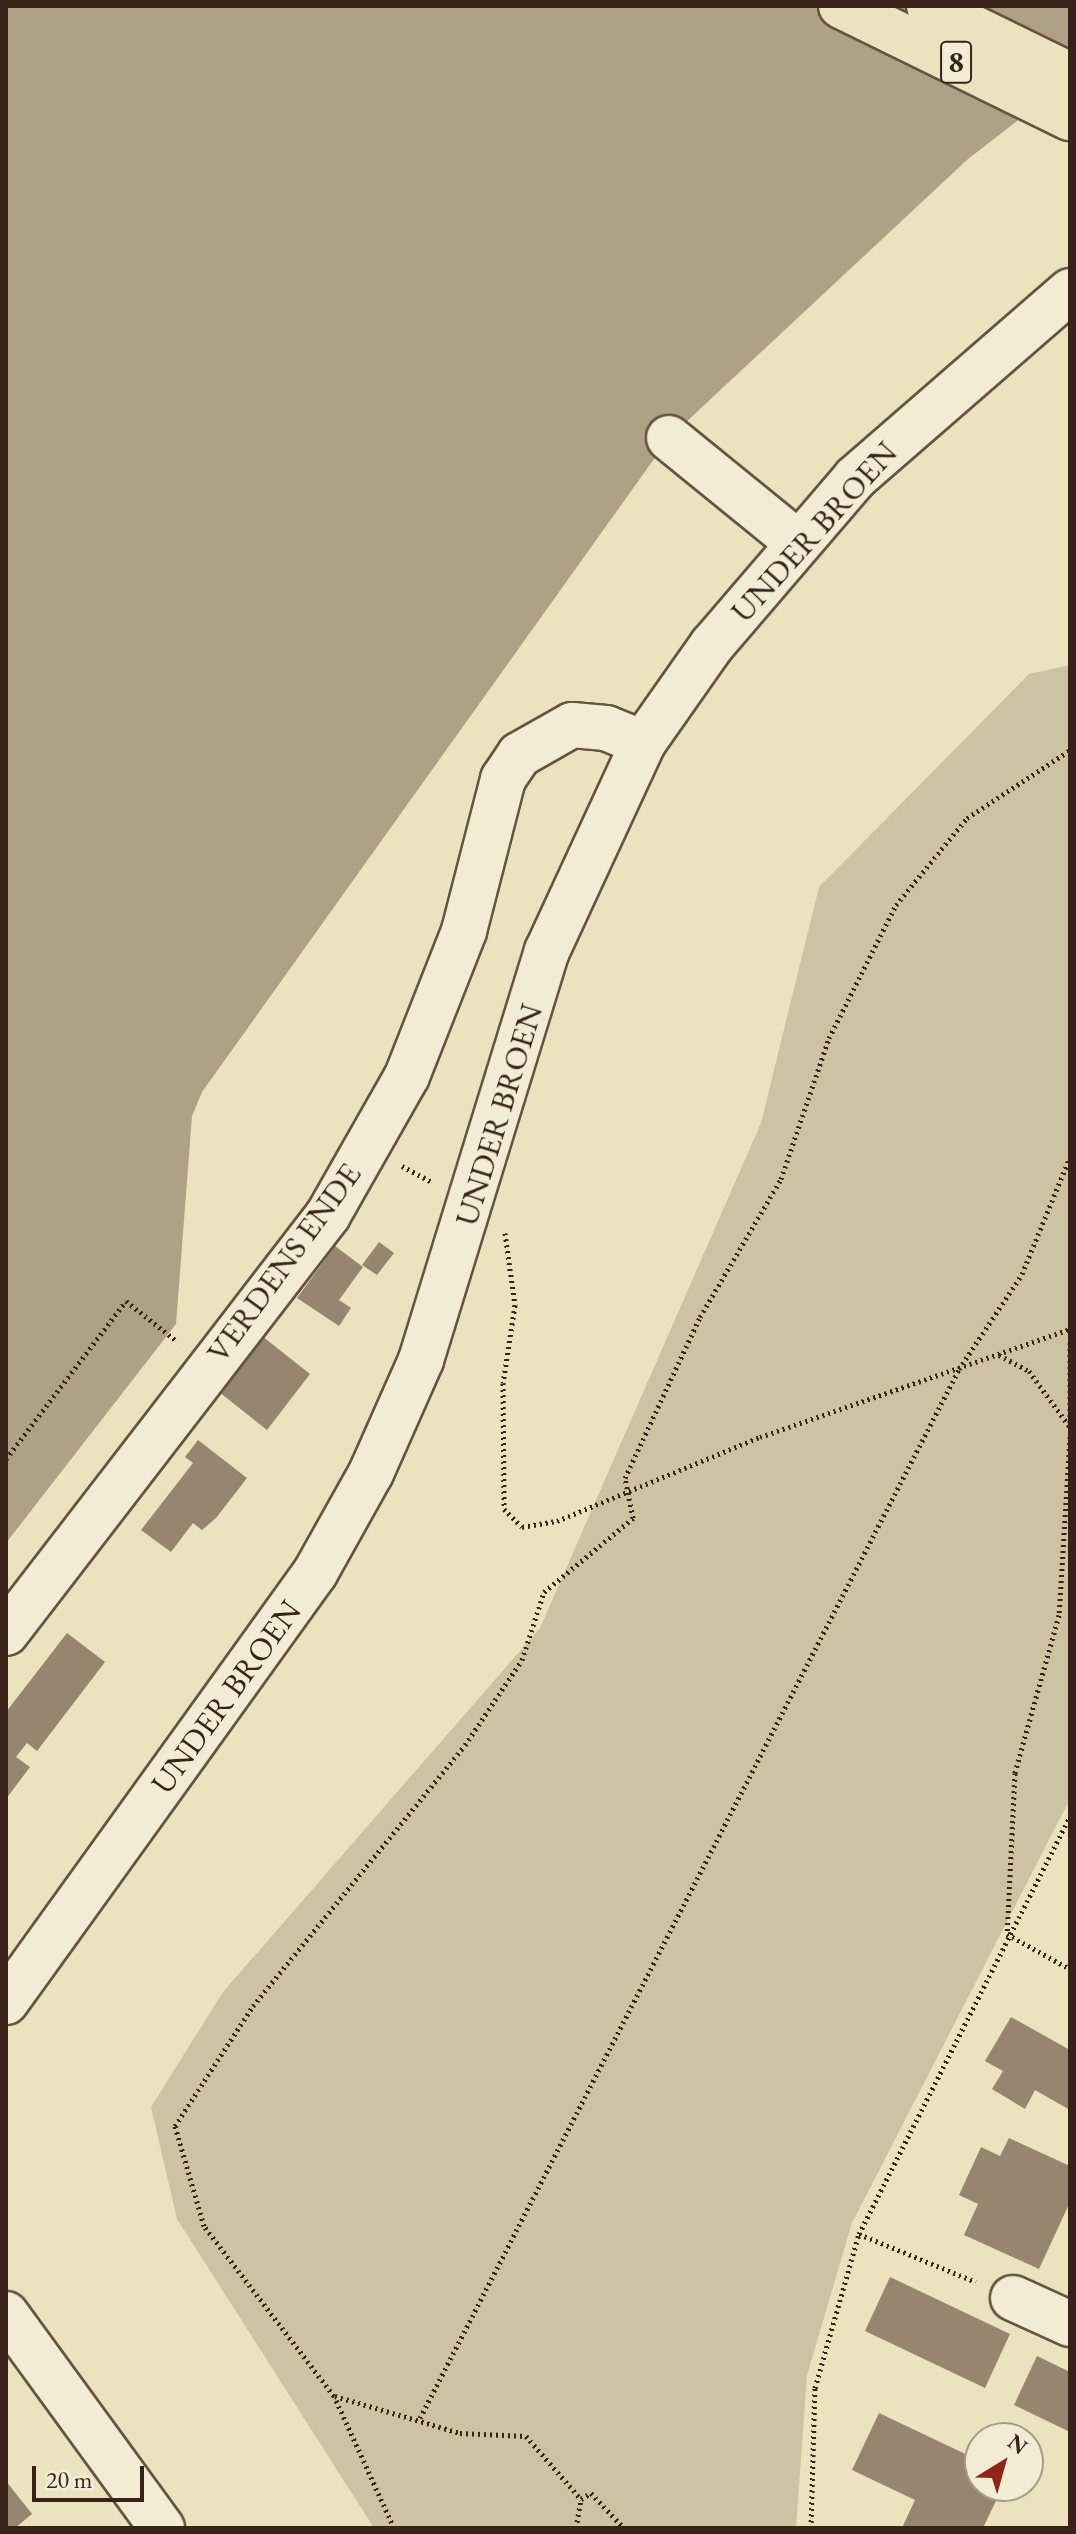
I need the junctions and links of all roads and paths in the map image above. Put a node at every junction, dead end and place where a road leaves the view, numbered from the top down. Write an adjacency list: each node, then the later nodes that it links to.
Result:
1 (841, 6): 4 (highway, 8)
2 (929, 6): 3 (highway, 8)
3 (1070, 75)
4 (1070, 118)
5 (1070, 291): 7 (street, UNDER BROEN)
6 (669, 438): 7 (street)
7 (798, 543): 8 (street, UNDER BROEN)
8 (643, 743): 10 (street, VERDENS ENDE); 12 (street, UNDER BROEN)
9 (1070, 750): 21 (path)
10 (366, 1148): 12 (path); 16 (street, VERDENS ENDE)
11 (1070, 1157): 17 (path)
12 (474, 1203): 21 (path); 26 (street, UNDER BROEN)
13 (1070, 1329): 15 (path)
14 (1070, 1343): 18 (path)
15 (998, 1354): 17 (path); 18 (path)
16 (211, 1366): 20 (path); 22 (street, VERDENS ENDE)
17 (959, 1369): 21 (path); 32 (path)
18 (1070, 1425)
19 (1070, 1437): 24 (path)
20 (6, 1459)
21 (626, 1488): 31 (path)
22 (6, 1633)
23 (1070, 1817): 24 (path)
24 (1007, 1934): 25 (path); 27 (path)
25 (1070, 1969)
26 (6, 2002)
27 (859, 2234): 28 (path); 38 (path)
28 (1013, 2298): 30 (street)
29 (6, 2314): 34 (street)
30 (1070, 2324)
31 (334, 2396): 32 (path); 35 (path)
32 (420, 2418): 33 (path)
33 (581, 2499): 36 (path); 37 (path)
34 (162, 2528)
35 (394, 2528)
36 (576, 2528)
37 (624, 2528)
38 (811, 2528)

